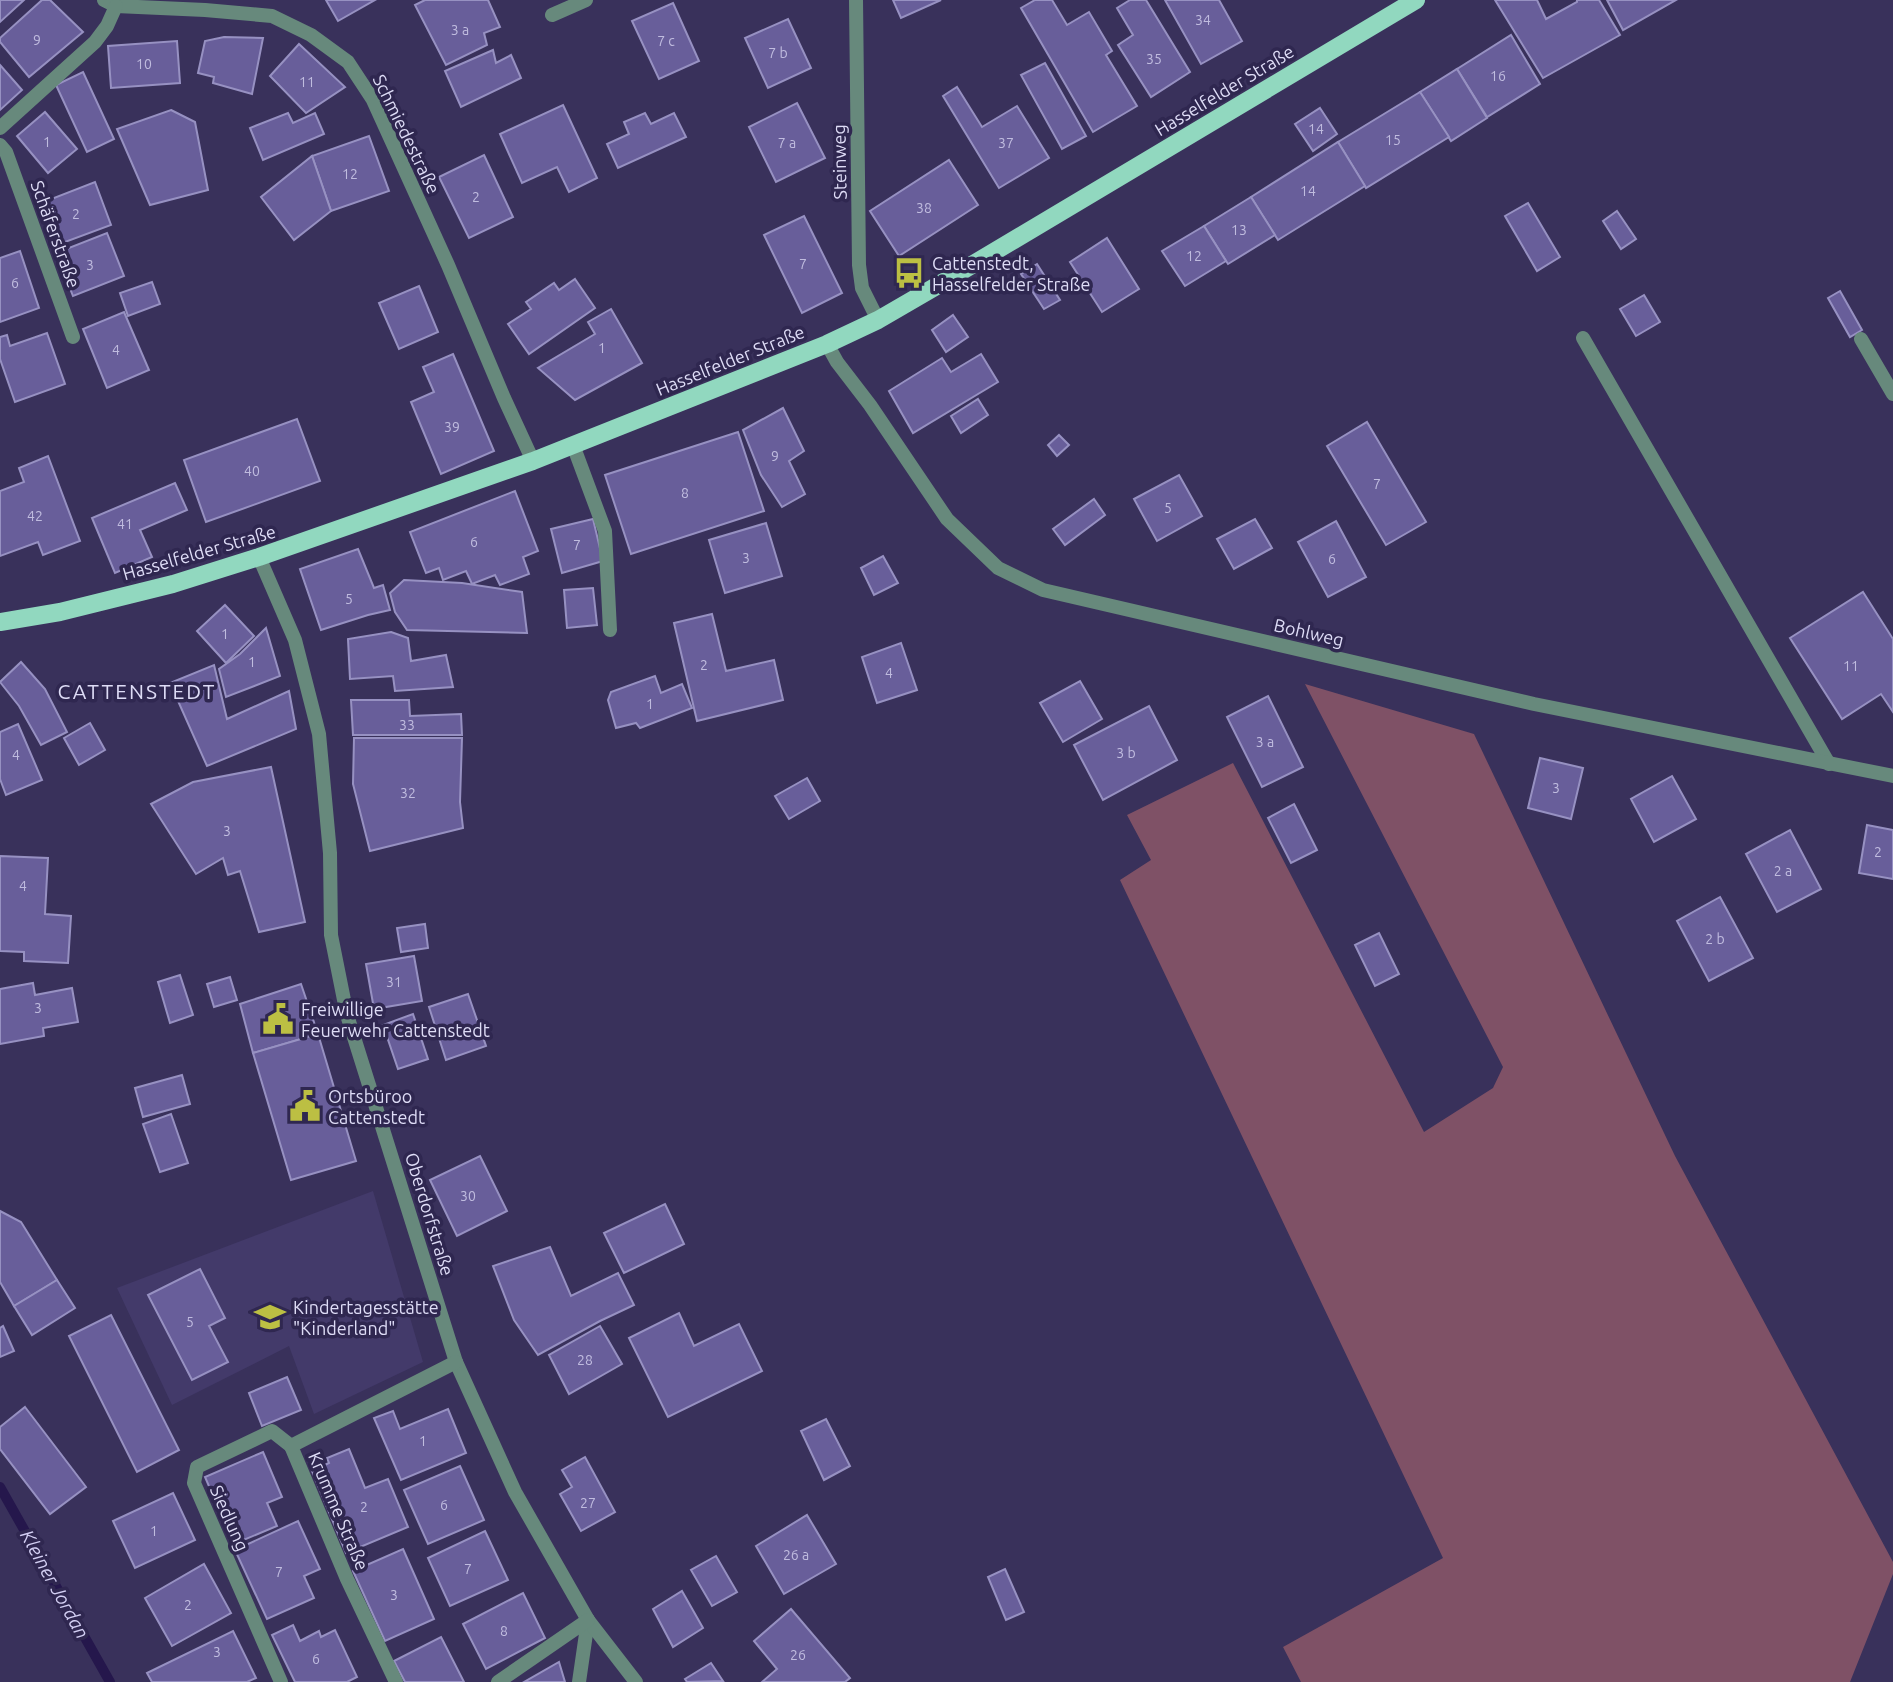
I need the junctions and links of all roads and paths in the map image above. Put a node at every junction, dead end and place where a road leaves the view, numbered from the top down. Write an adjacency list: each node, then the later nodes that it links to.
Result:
1 (586, 0): 5 (street)
2 (856, 0): 8 (street, Steinweg)
3 (1416, 0): 8 (main road, Hasselfelder Straße)
4 (110, 3): 6 (street); 15 (street, Schmiedestraße)
5 (552, 15)
6 (0, 128)
7 (0, 145): 9 (street, Schäferstraße)
8 (878, 320): 12 (main road, Hasselfelder Straße)
9 (73, 337)
10 (1583, 338): 19 (street)
11 (1861, 339): 13 (street)
12 (827, 344): 14 (main road, Hasselfelder Straße); 19 (street, Bohlweg)
13 (1893, 394)
14 (573, 445): 15 (main road, Hasselfelder Straße); 18 (street)
15 (533, 461): 16 (main road, Hasselfelder Straße)
16 (259, 558): 17 (main road, Hasselfelder Straße); 21 (street, Oberdorfstraße)
17 (0, 622)
18 (610, 630)
19 (1829, 764): 20 (street, Bohlweg)
20 (1893, 776)
21 (456, 1362): 22 (street, Krumme Straße); 23 (street, Oberdorfstraße)
22 (291, 1446): 24 (street, Siedlung); 25 (street, Krumme Straße)
23 (588, 1620): 26 (street); 27 (street); 28 (street, Oberdorfstraße)
24 (281, 1682)
25 (396, 1682)
26 (498, 1682)
27 (579, 1682)
28 (636, 1682)

